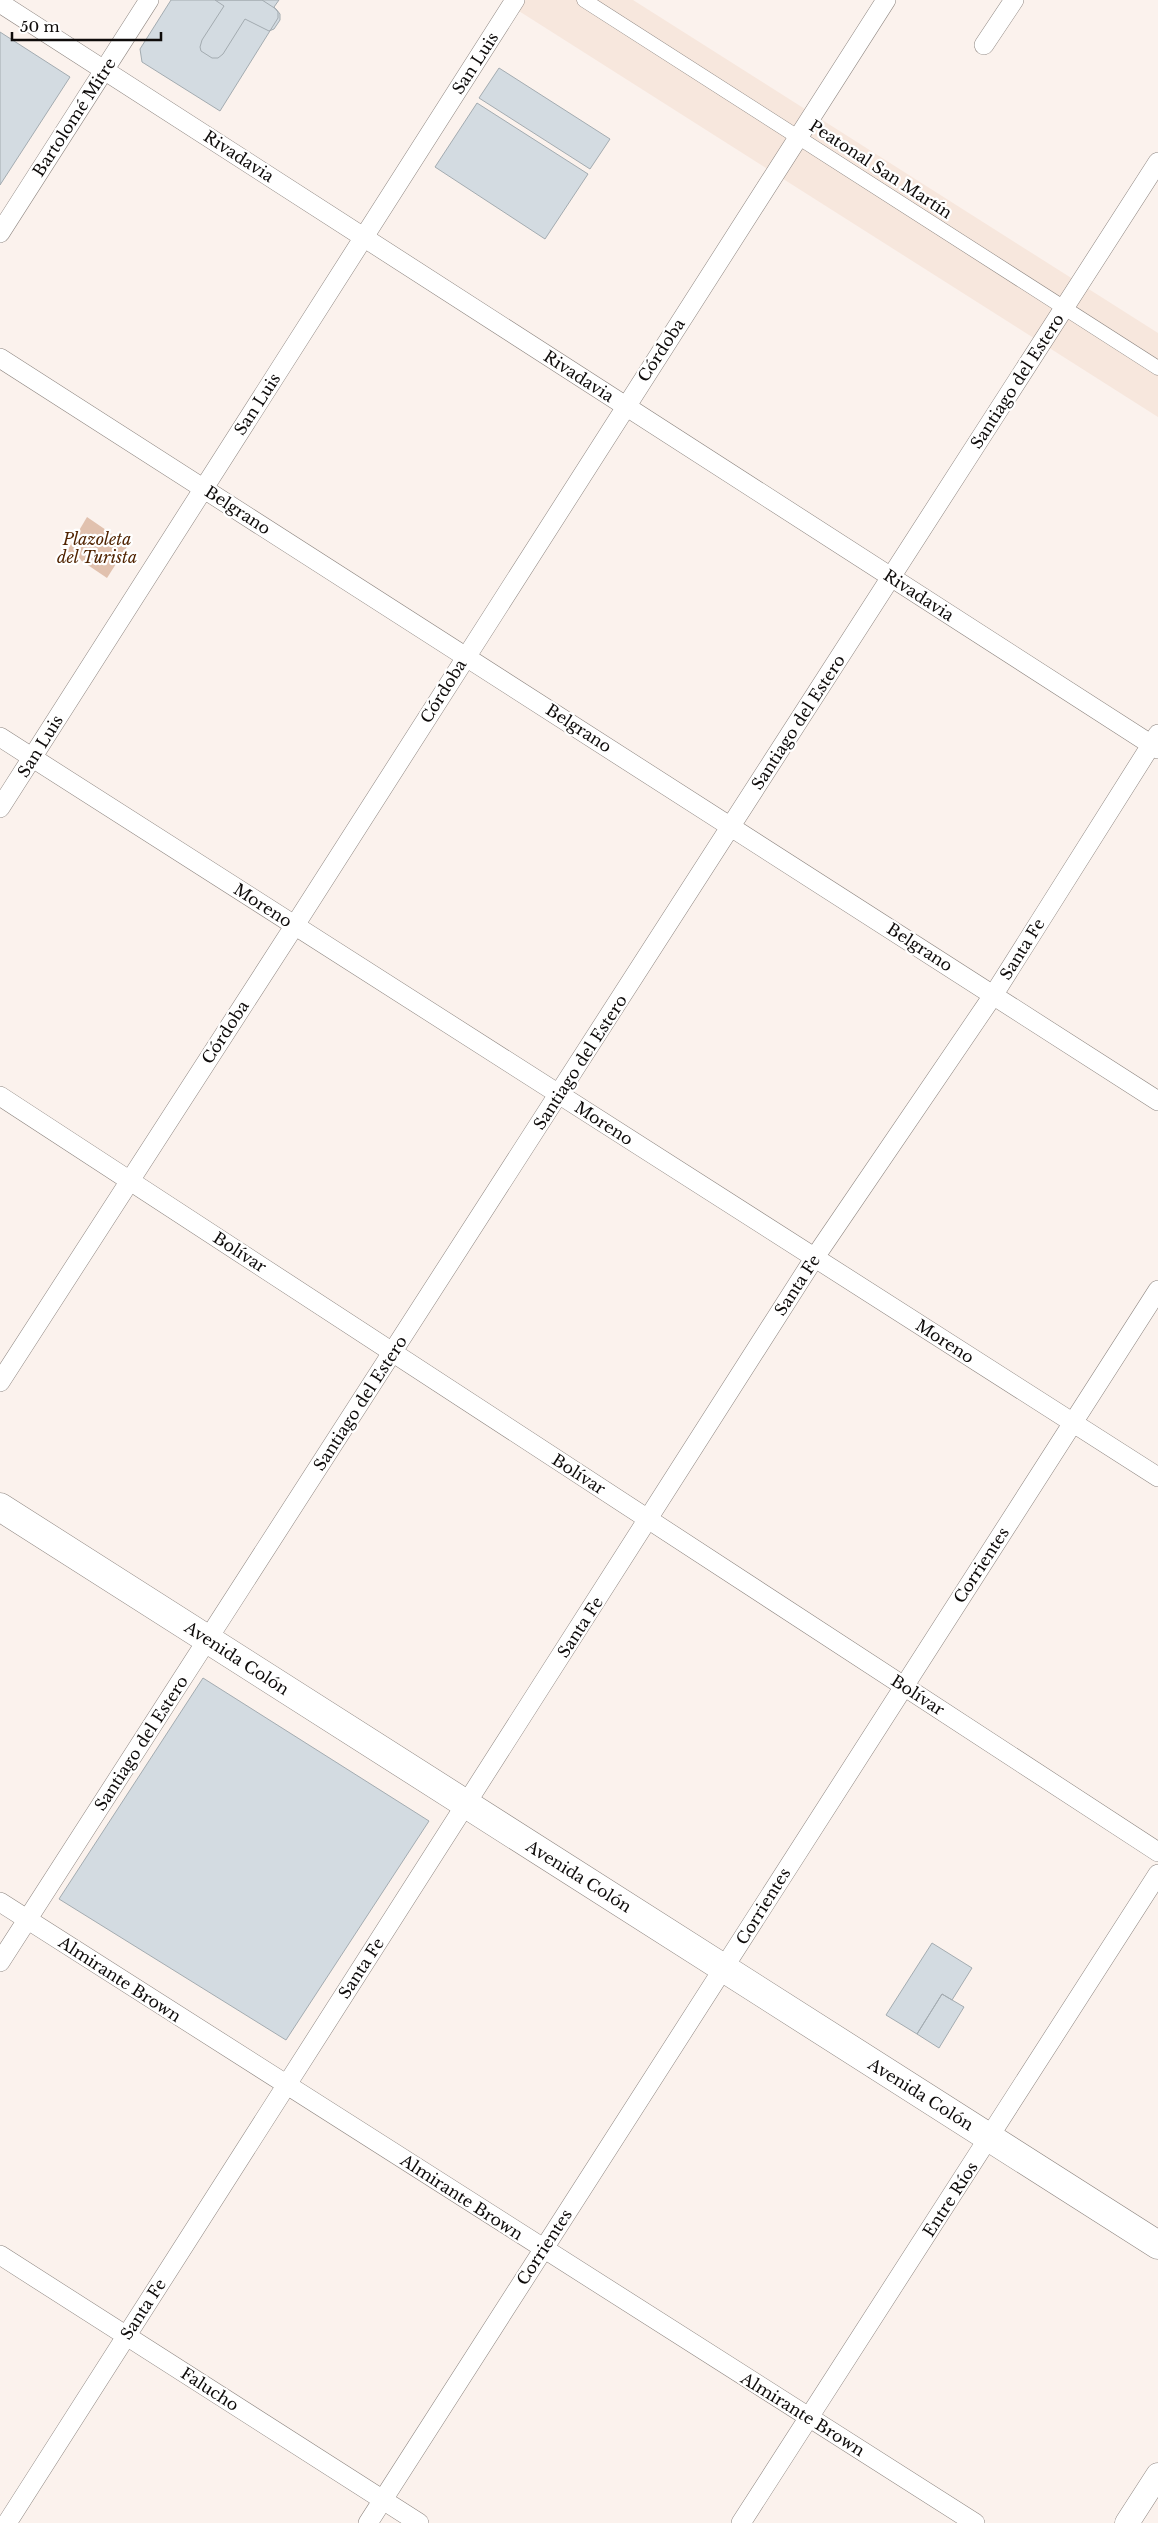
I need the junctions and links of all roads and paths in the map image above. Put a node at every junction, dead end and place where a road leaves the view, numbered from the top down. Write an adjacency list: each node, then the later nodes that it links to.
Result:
1 (149, 0): 8 (street, Bartolomé Mitre)
2 (515, 0): 12 (street, San Luis)
3 (584, 0): 9 (street, Peatonal San Martín)
4 (886, 0): 9 (street, Córdoba)
5 (1014, 0): 7 (street)
6 (0, 3): 8 (street, Rivadavia)
7 (984, 45)
8 (104, 70): 11 (street, Bartolomé Mitre); 12 (street, Rivadavia)
9 (798, 137): 13 (street, Peatonal San Martín); 16 (street, Córdoba)
10 (1158, 162): 13 (street, Santiago del Estero)
11 (0, 233)
12 (364, 237): 16 (street, Rivadavia); 17 (street, San Luis)
13 (1064, 308): 15 (street, Peatonal San Martín); 18 (street, Santiago del Estero)
14 (0, 358): 17 (street, Belgrano)
15 (1158, 368)
16 (626, 406): 18 (street, Rivadavia); 19 (street, Córdoba)
17 (203, 488): 19 (street, Belgrano); 22 (street, San Luis)
18 (891, 577): 21 (street, Rivadavia); 24 (street, Santiago del Estero)
19 (466, 655): 24 (street, Belgrano); 25 (street, Córdoba)
20 (0, 736): 22 (street, Moreno)
21 (1156, 742): 26 (street, Santa Fe)
22 (33, 758): 23 (street, San Luis); 25 (street, Moreno)
23 (0, 808)
24 (732, 826): 26 (street, Belgrano); 27 (street, Santiago del Estero)
25 (295, 925): 27 (street, Moreno); 30 (street, Córdoba)
26 (994, 994): 29 (street, Belgrano); 31 (street, Santa Fe)
27 (559, 1094): 31 (street, Moreno); 33 (street, Santiago del Estero)
28 (0, 1096): 30 (street, Bolívar)
29 (1158, 1100)
30 (129, 1180): 33 (street, Bolívar); 34 (street, Córdoba)
31 (814, 1258): 35 (street, Moreno); 38 (street, Santa Fe)
32 (1158, 1290): 35 (street, Corrientes)
33 (393, 1352): 38 (street, Bolívar); 39 (street, Santiago del Estero)
34 (0, 1382)
35 (1072, 1422): 36 (street, Moreno); 40 (street, Corrientes)
36 (1158, 1477)
37 (0, 1507): 39 (main road, Avenida Colón)
38 (649, 1519): 40 (street, Bolívar); 41 (street, Santa Fe)
39 (208, 1640): 41 (main road, Avenida Colón); 45 (street, Santiago del Estero)
40 (903, 1685): 42 (street, Bolívar); 47 (street, Corrientes)
41 (466, 1804): 47 (main road, Avenida Colón); 48 (street, Santa Fe)
42 (1158, 1852)
43 (1158, 1874): 49 (street, Entre Ríos)
44 (0, 1902): 45 (street, Almirante Brown)
45 (28, 1919): 46 (street, Santiago del Estero); 48 (street, Almirante Brown)
46 (0, 1962)
47 (723, 1968): 49 (main road, Avenida Colón); 51 (street, Corrientes)
48 (286, 2084): 51 (street, Almirante Brown); 53 (street, Santa Fe)
49 (989, 2137): 50 (main road, Avenida Colón); 54 (street, Entre Ríos)
50 (1158, 2245)
51 (543, 2248): 54 (street, Almirante Brown); 56 (street, Corrientes)
52 (0, 2255): 53 (street, Falucho)
53 (126, 2336): 56 (street, Falucho); 57 (street, Santa Fe)
54 (808, 2418): 60 (street, Entre Ríos); 61 (street, Almirante Brown)
55 (1158, 2475): 62 (street)
56 (383, 2500): 58 (street, Corrientes); 59 (street, Falucho)
57 (6, 2523)
58 (368, 2523)
59 (419, 2523)
60 (741, 2523)
61 (975, 2523)
62 (1127, 2523)

